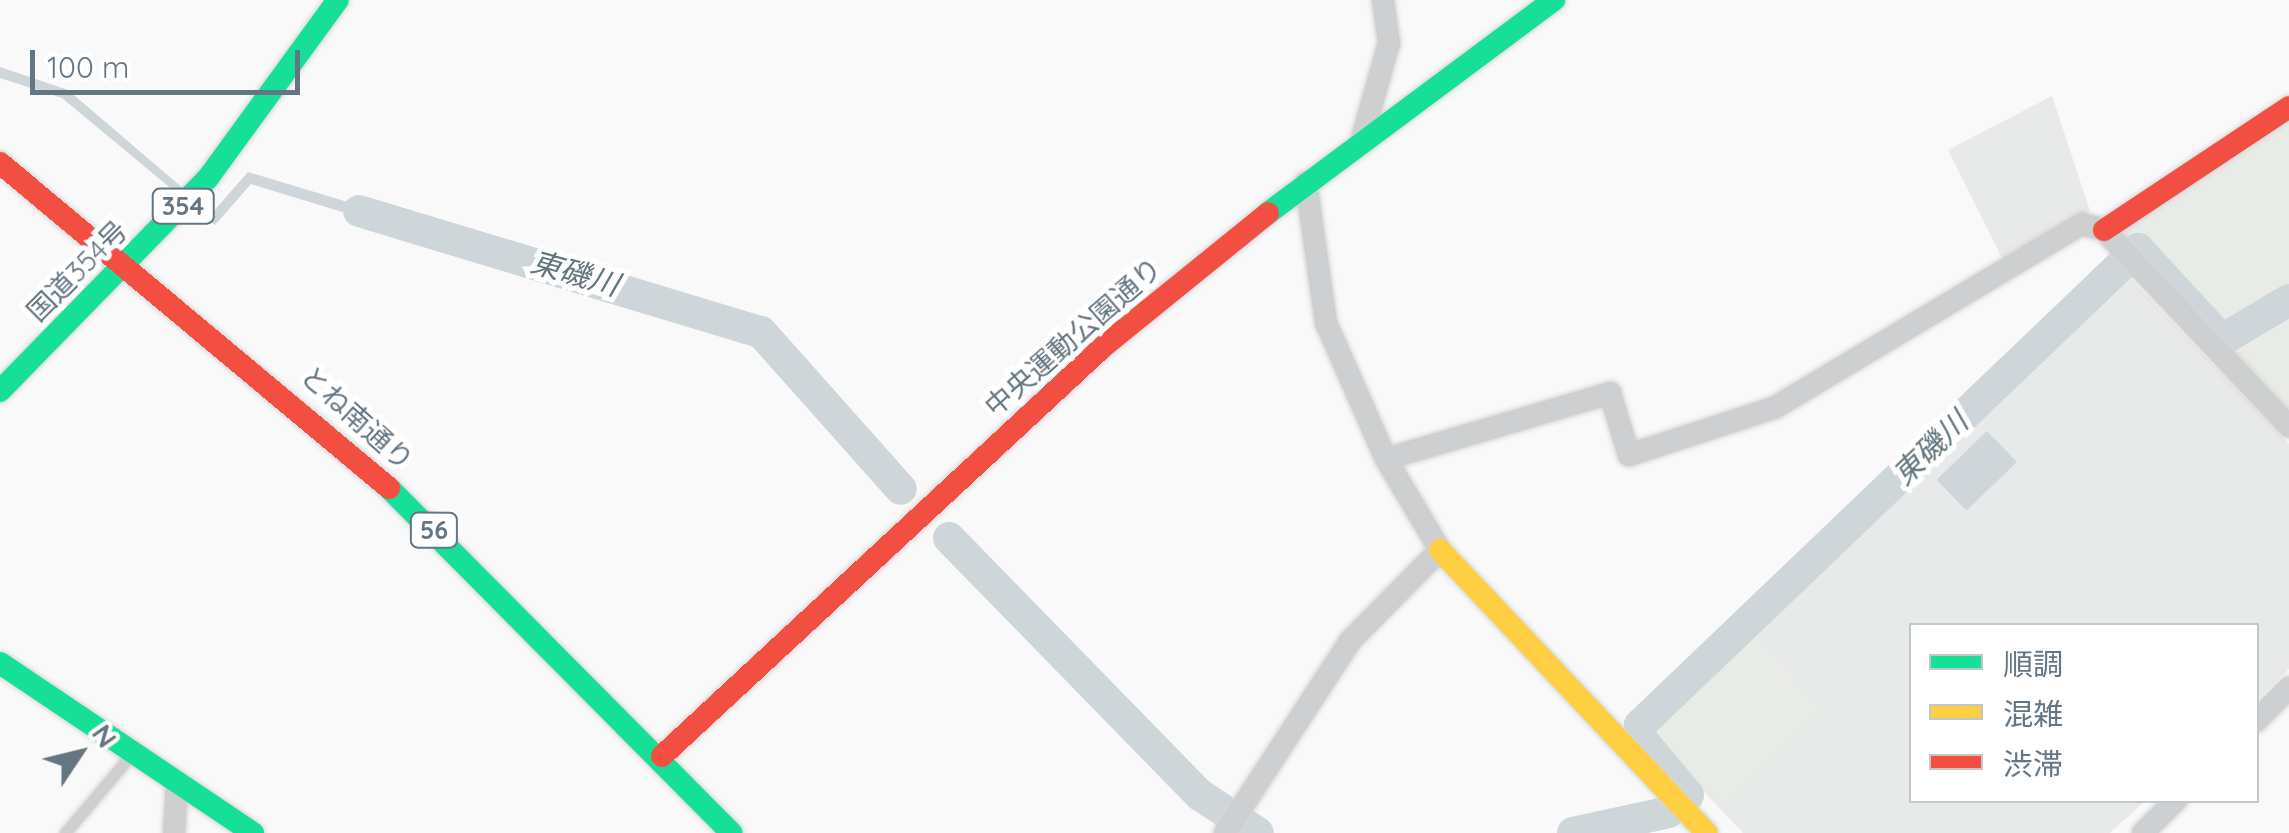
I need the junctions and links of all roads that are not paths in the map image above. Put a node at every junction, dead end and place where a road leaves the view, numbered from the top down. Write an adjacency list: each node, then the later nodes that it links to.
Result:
1 (338, 0): 9 (main road, 国道354号 / 354)
2 (1383, 0): 5 (street)
3 (1554, 0): 5 (main road, 中央運動公園通り)
4 (2289, 106): 8 (main road)
5 (1361, 142): 7 (main road, 中央運動公園通り)
6 (0, 163): 9 (main road, とね南通り / 56)
7 (1306, 182): 12 (street); 18 (main road, 中央運動公園通り)
8 (2104, 230): 11 (street); 12 (street)
9 (128, 262): 10 (main road, 国道354号 / 354); 18 (main road, とね南通り / 56)
10 (0, 391)
11 (2289, 426)
12 (1386, 459): 13 (street)
13 (1440, 550): 21 (street); 26 (main road)
14 (0, 664): 17 (main road)
15 (2289, 688): 16 (street)
16 (2259, 718)
17 (133, 752): 19 (main road); 22 (lane)
18 (662, 756): 25 (main road, とね南通り / 56)
19 (177, 782): 23 (street); 24 (main road)
20 (2173, 803): 27 (street)
21 (1229, 825)
22 (65, 833)
23 (174, 833)
24 (253, 833)
25 (732, 833)
26 (1706, 833)
27 (2142, 833)

